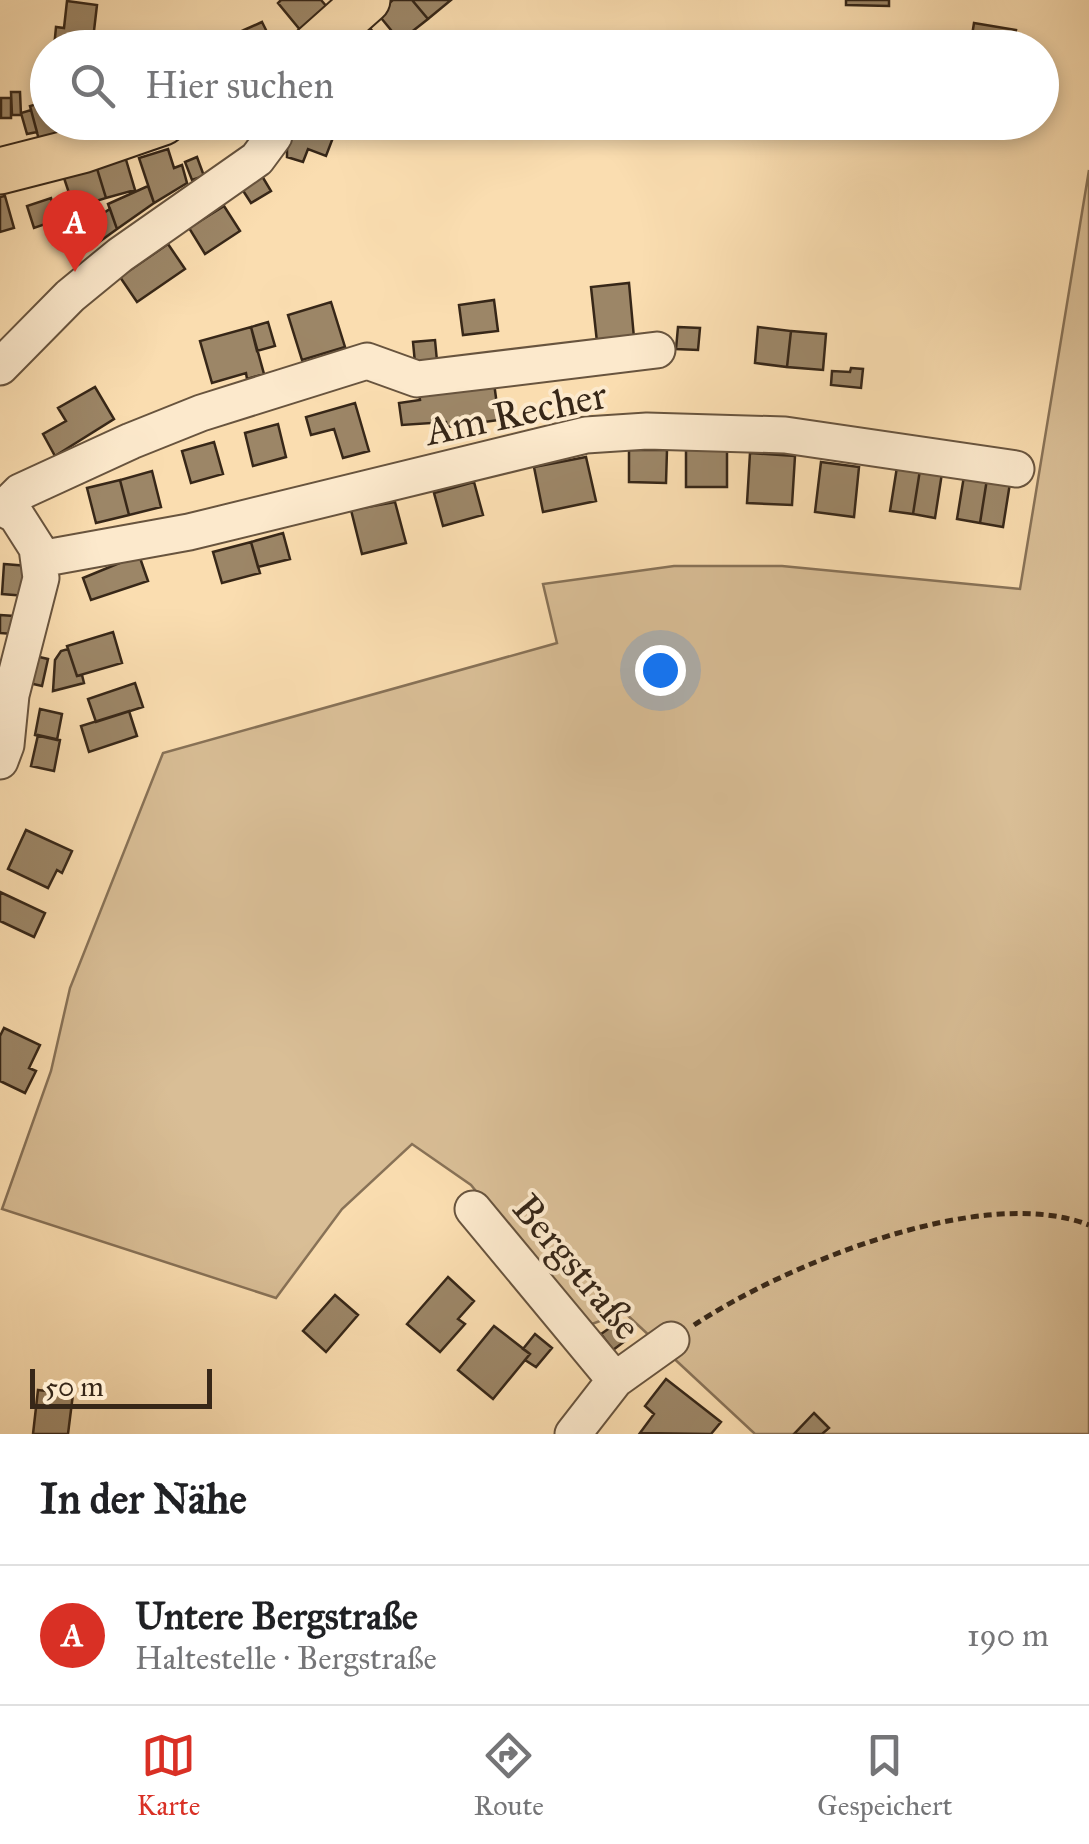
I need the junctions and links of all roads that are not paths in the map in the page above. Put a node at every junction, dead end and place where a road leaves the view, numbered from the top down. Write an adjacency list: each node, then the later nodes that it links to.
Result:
1 (367, 0): 2 (main road)
2 (333, 30)
3 (111, 140): 5 (main road)
4 (271, 140): 7 (street)
5 (0, 172)
6 (656, 350): 9 (street, Am Recher)
7 (0, 367)
8 (1016, 469): 10 (street, Am Recher)
9 (2, 507): 10 (street, Am Recher)
10 (40, 559): 11 (street)
11 (0, 761)
12 (473, 1209): 14 (street, Bergstraße)
13 (671, 1340): 14 (street, Bergstraße)
14 (616, 1380): 15 (street, Bergstraße)
15 (573, 1434)

